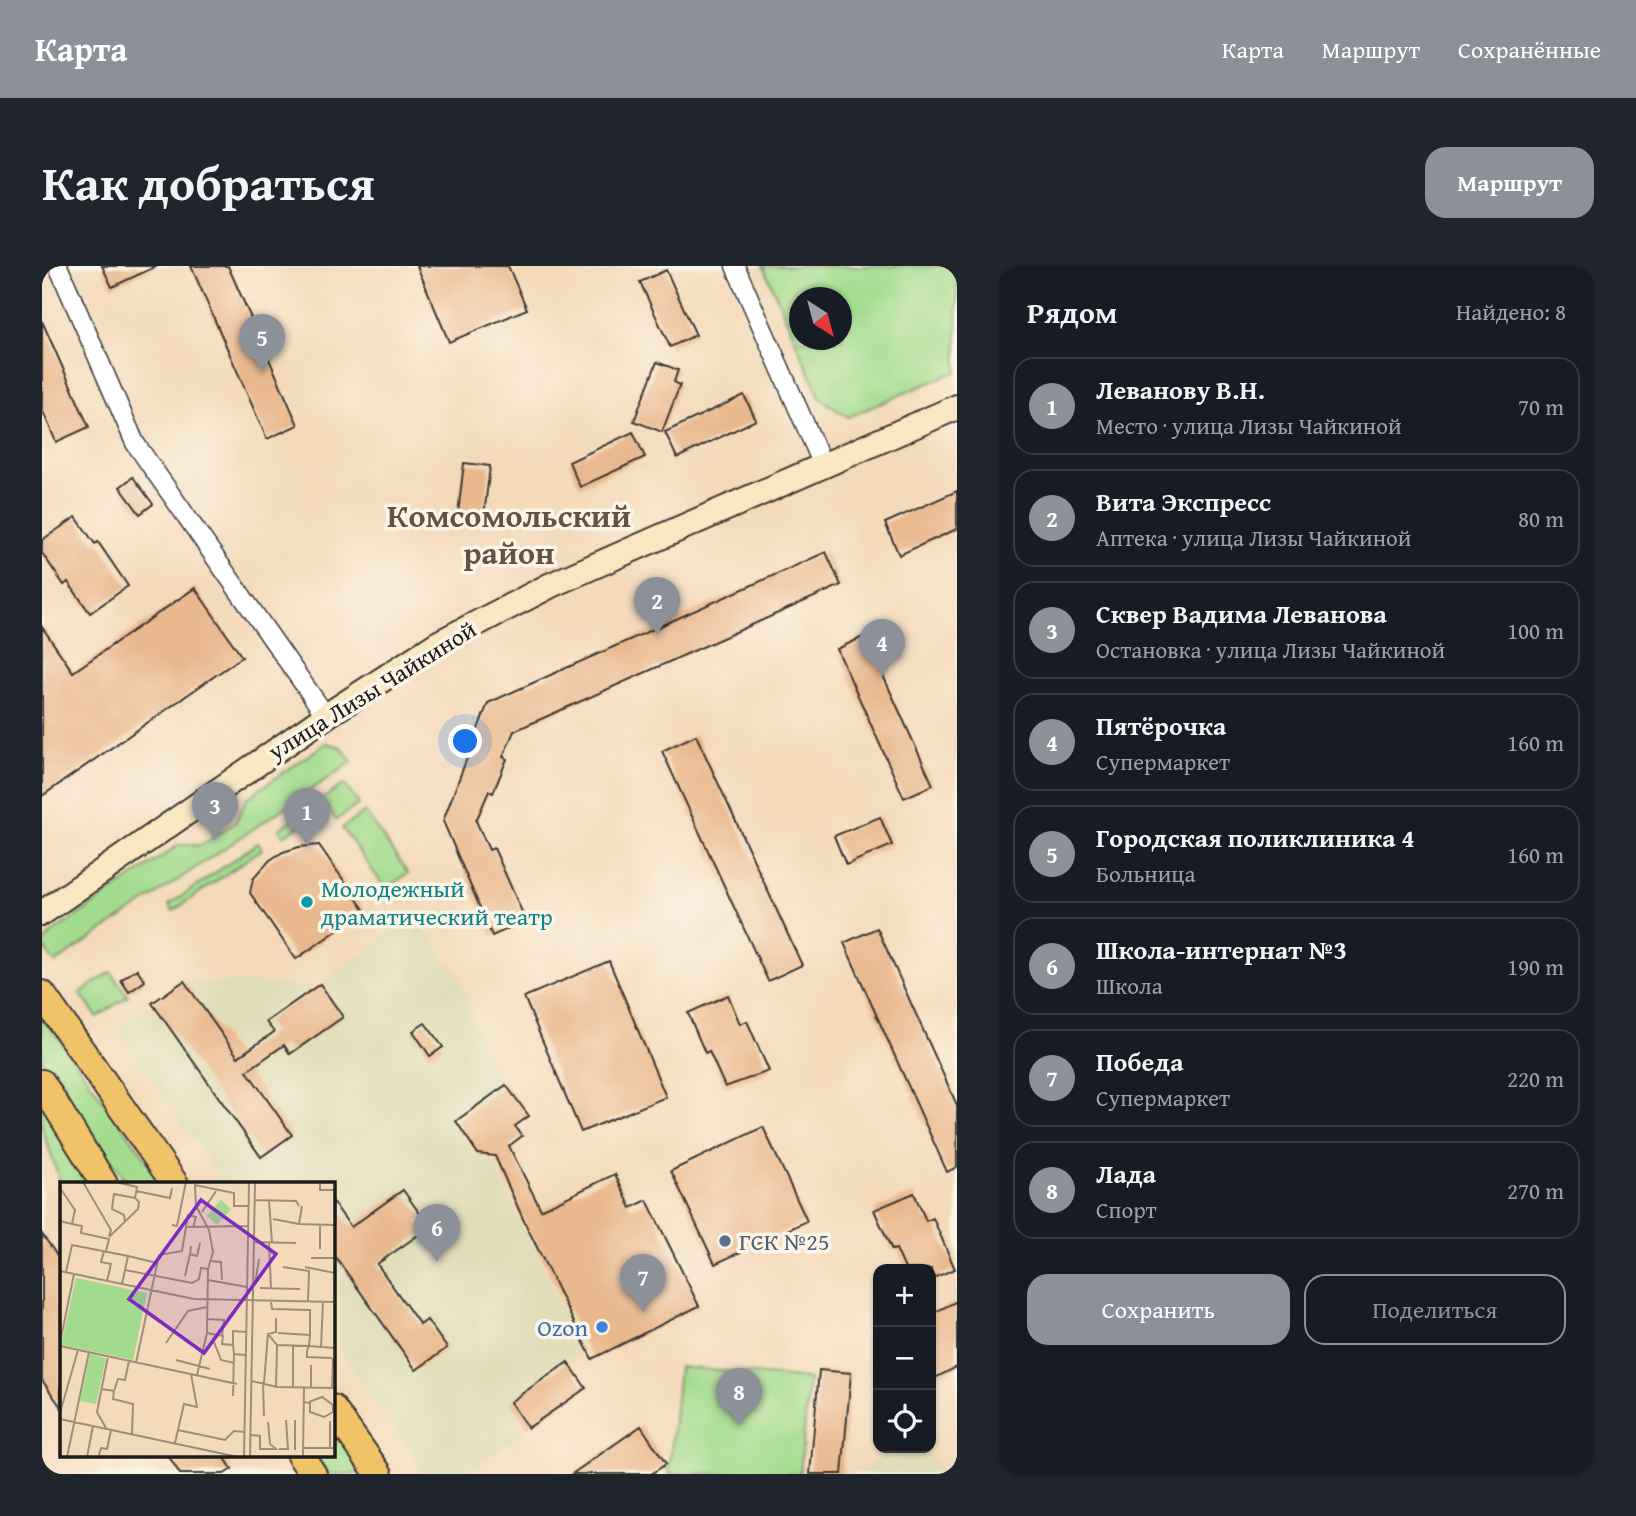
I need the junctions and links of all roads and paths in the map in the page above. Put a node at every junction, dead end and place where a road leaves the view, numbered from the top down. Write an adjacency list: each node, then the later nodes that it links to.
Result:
1 (58, 266): 5 (street)
2 (735, 266): 4 (street)
3 (957, 407): 4 (main road, улица Лизы Чайкиной)
4 (823, 465): 5 (main road, улица Лизы Чайкиной)
5 (326, 716): 6 (main road, улица Лизы Чайкиной)
6 (42, 913)
7 (42, 994): 10 (main road)
8 (42, 1083): 9 (main road)
9 (103, 1182)
10 (174, 1182)
11 (334, 1411): 14 (main road)
12 (301, 1456): 13 (main road)
13 (313, 1474)
14 (379, 1474)

